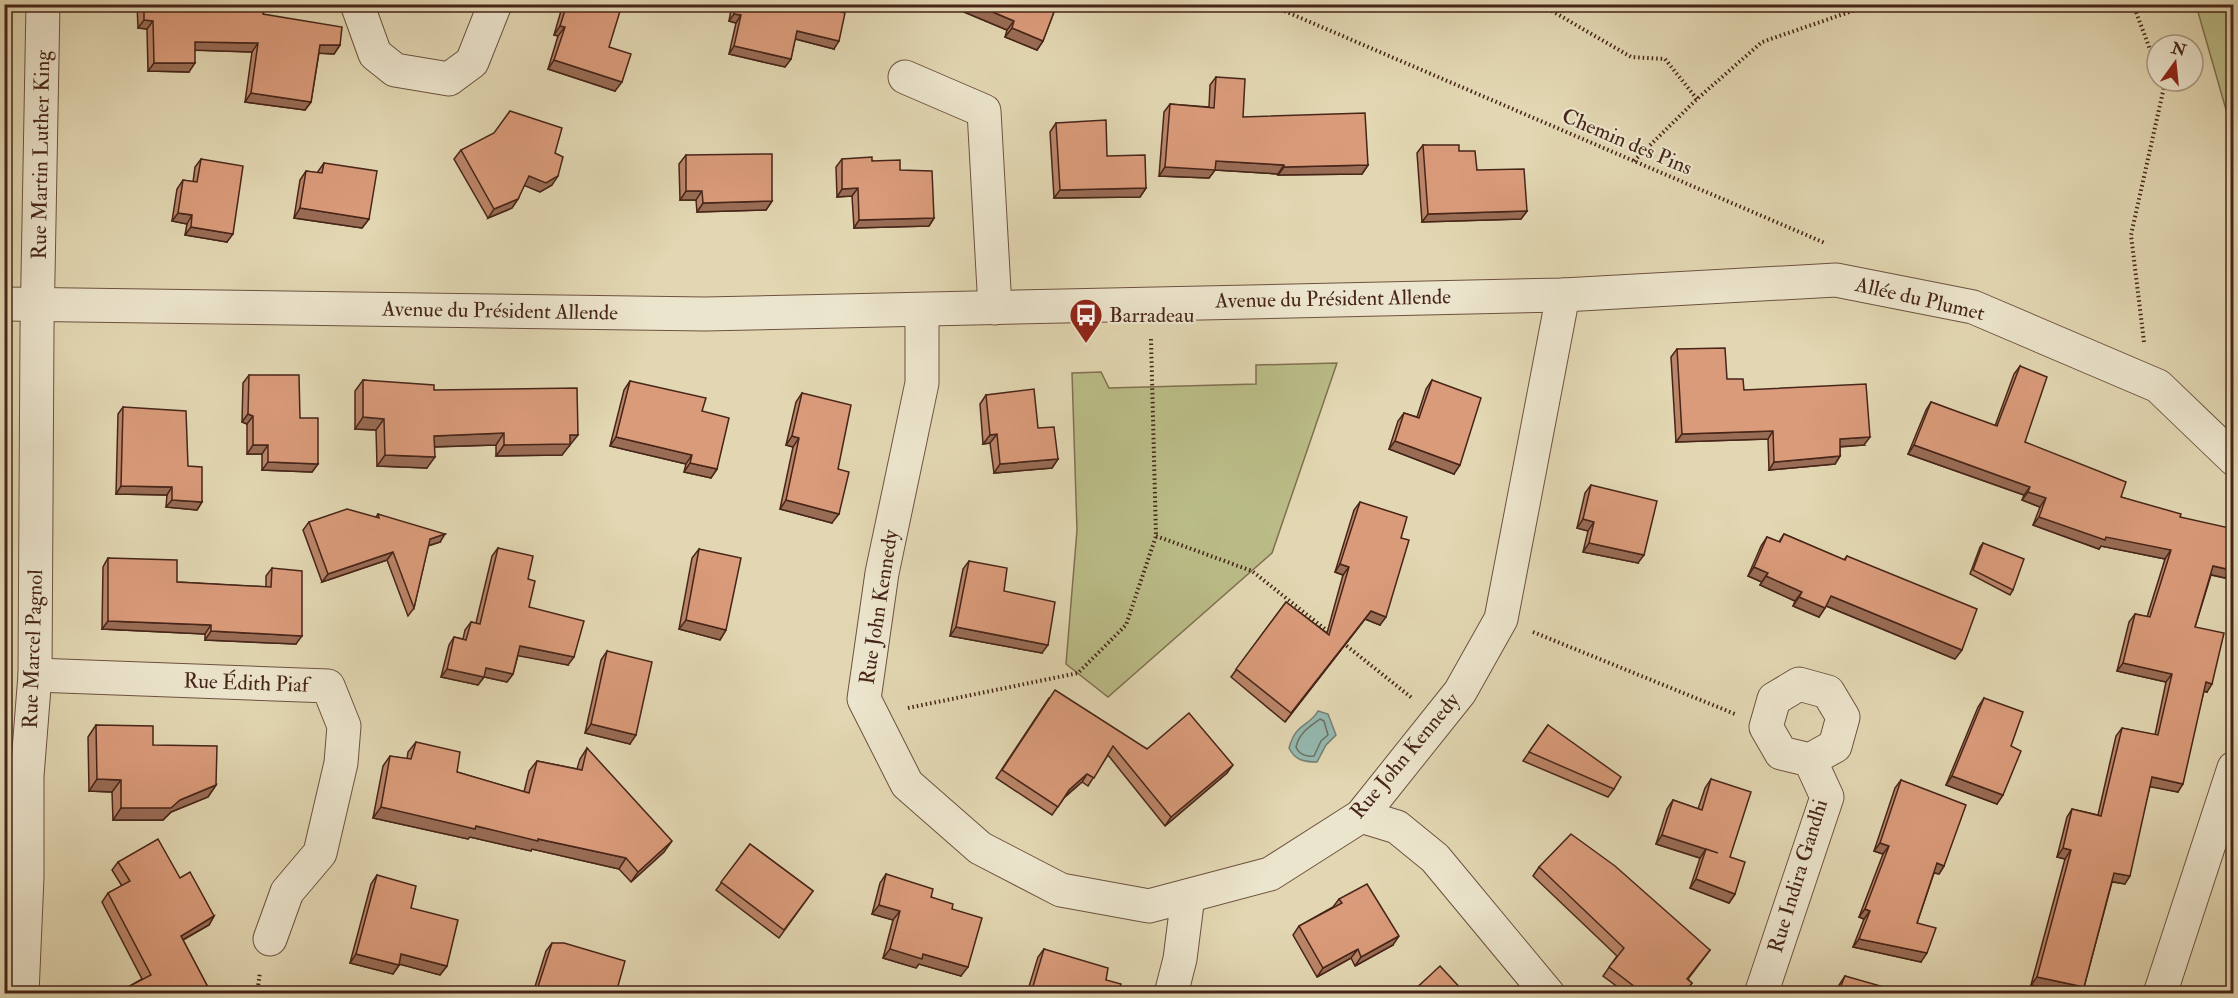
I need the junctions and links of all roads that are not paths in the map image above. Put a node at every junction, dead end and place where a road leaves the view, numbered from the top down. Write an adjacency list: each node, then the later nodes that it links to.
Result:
1 (43, 4): 7 (street, Rue Martin Luther King)
2 (357, 4): 3 (street)
3 (495, 4)
4 (905, 77): 8 (street)
5 (1563, 295): 8 (street, Avenue du Président Allende); 10 (street, Allée du Plumet); 15 (street, Rue John Kennedy)
6 (4, 304): 7 (street, Avenue du Président Allende)
7 (38, 305): 9 (street, Avenue du Président Allende); 11 (street, Rue Marcel Pagnol)
8 (995, 308): 9 (street, Avenue du Président Allende)
9 (922, 311): 16 (street, Rue John Kennedy)
10 (2234, 459)
11 (35, 675): 14 (street, Rue Marcel Pagnol); 17 (street, Rue Édith Piaf)
12 (1810, 760): 12 (street); 21 (street, Rue Indira Gandhi)
13 (2234, 768): 22 (street)
14 (16, 776): 18 (street, Rue Marcel Pagnol)
15 (1361, 816): 16 (street, Rue John Kennedy); 20 (street)
16 (1188, 896): 19 (street)
17 (270, 939)
18 (22, 993)
19 (1171, 993)
20 (1548, 993)
21 (1761, 993)
22 (2160, 993)

